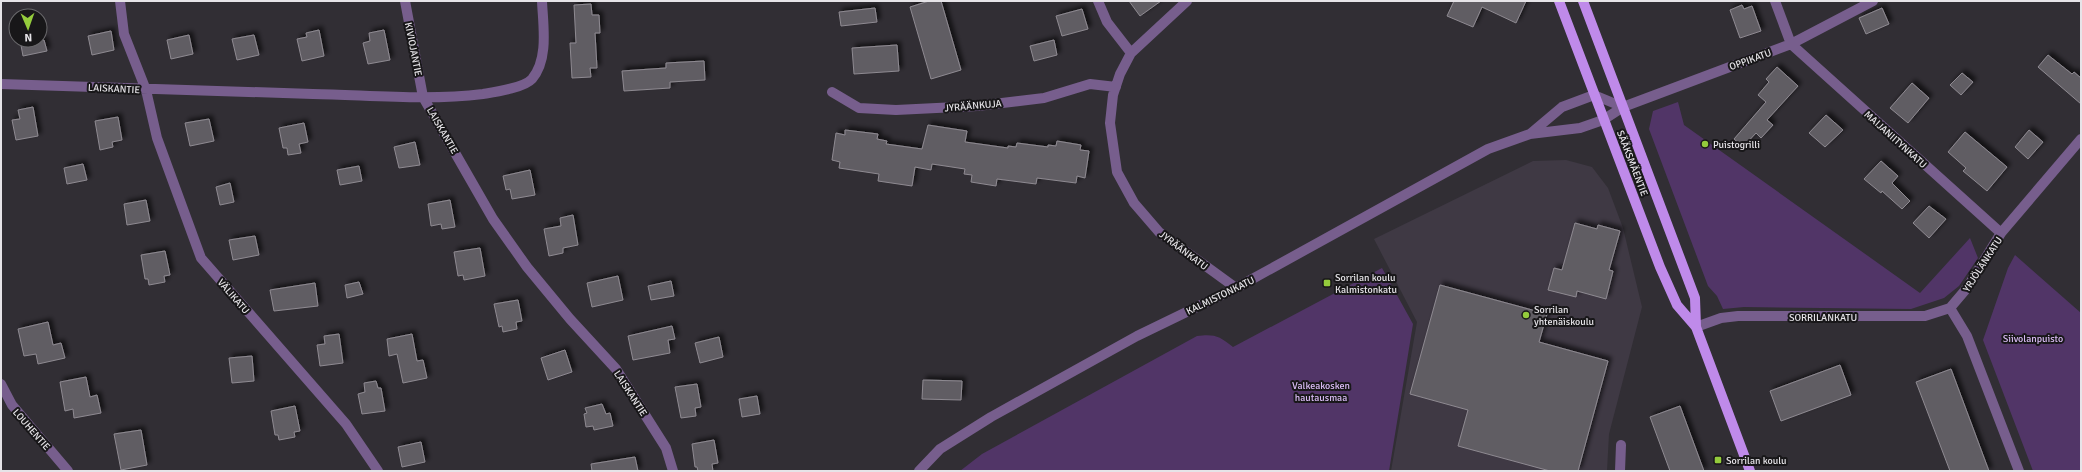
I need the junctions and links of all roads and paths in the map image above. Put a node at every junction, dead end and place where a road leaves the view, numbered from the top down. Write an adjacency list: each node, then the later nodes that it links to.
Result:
1 (120, 1): 14 (street, VÄLIKATU)
2 (405, 1): 17 (street, KIVIOJANTIE)
3 (542, 1): 17 (street)
4 (1098, 1): 11 (street)
5 (1187, 1): 11 (street, JYRÄÄNKATU)
6 (1559, 1): 16 (main road, SÄÄKSMÄENTIE)
7 (1583, 1): 18 (main road, SÄÄKSMÄENTIE)
8 (1775, 1): 10 (street)
9 (1873, 1): 10 (street, OPPIKATU)
10 (1791, 44): 18 (street, OPPIKATU); 22 (street, MAIJANIITYNKATU)
11 (1131, 53): 13 (street, JYRÄÄNKATU)
12 (1, 84): 14 (street, LAISKANTIE)
13 (1116, 87): 15 (street, JYRÄÄNKUJA); 23 (street, JYRÄÄNKATU)
14 (146, 90): 17 (street, LAISKANTIE); 29 (street, VÄLIKATU)
15 (832, 92)
16 (1594, 95): 18 (street); 19 (main road, SÄÄKSMÄENTIE); 20 (street, KALMISTONKATU)
17 (423, 97): 30 (street, LAISKANTIE)
18 (1623, 107): 19 (street, KALMISTONKATU); 25 (main road, SÄÄKSMÄENTIE)
19 (1603, 120): 20 (street, KALMISTONKATU); 25 (main road, SÄÄKSMÄENTIE)
20 (1530, 134): 23 (street, KALMISTONKATU)
21 (2081, 139): 22 (street, YRJÖLÄNKATU)
22 (2001, 233): 24 (street, YRJÖLÄNKATU)
23 (1236, 288): 31 (street, KALMISTONKATU)
24 (1950, 308): 25 (street, SORRILANKATU); 34 (street)
25 (1696, 327): 33 (main road, SÄÄKSMÄENTIE)
26 (1, 384): 28 (street, LOUHENTIE)
27 (1621, 445): 32 (street)
28 (68, 471)
29 (378, 471)
30 (673, 471)
31 (919, 471)
32 (1620, 471)
33 (1750, 471)
34 (2020, 471)

